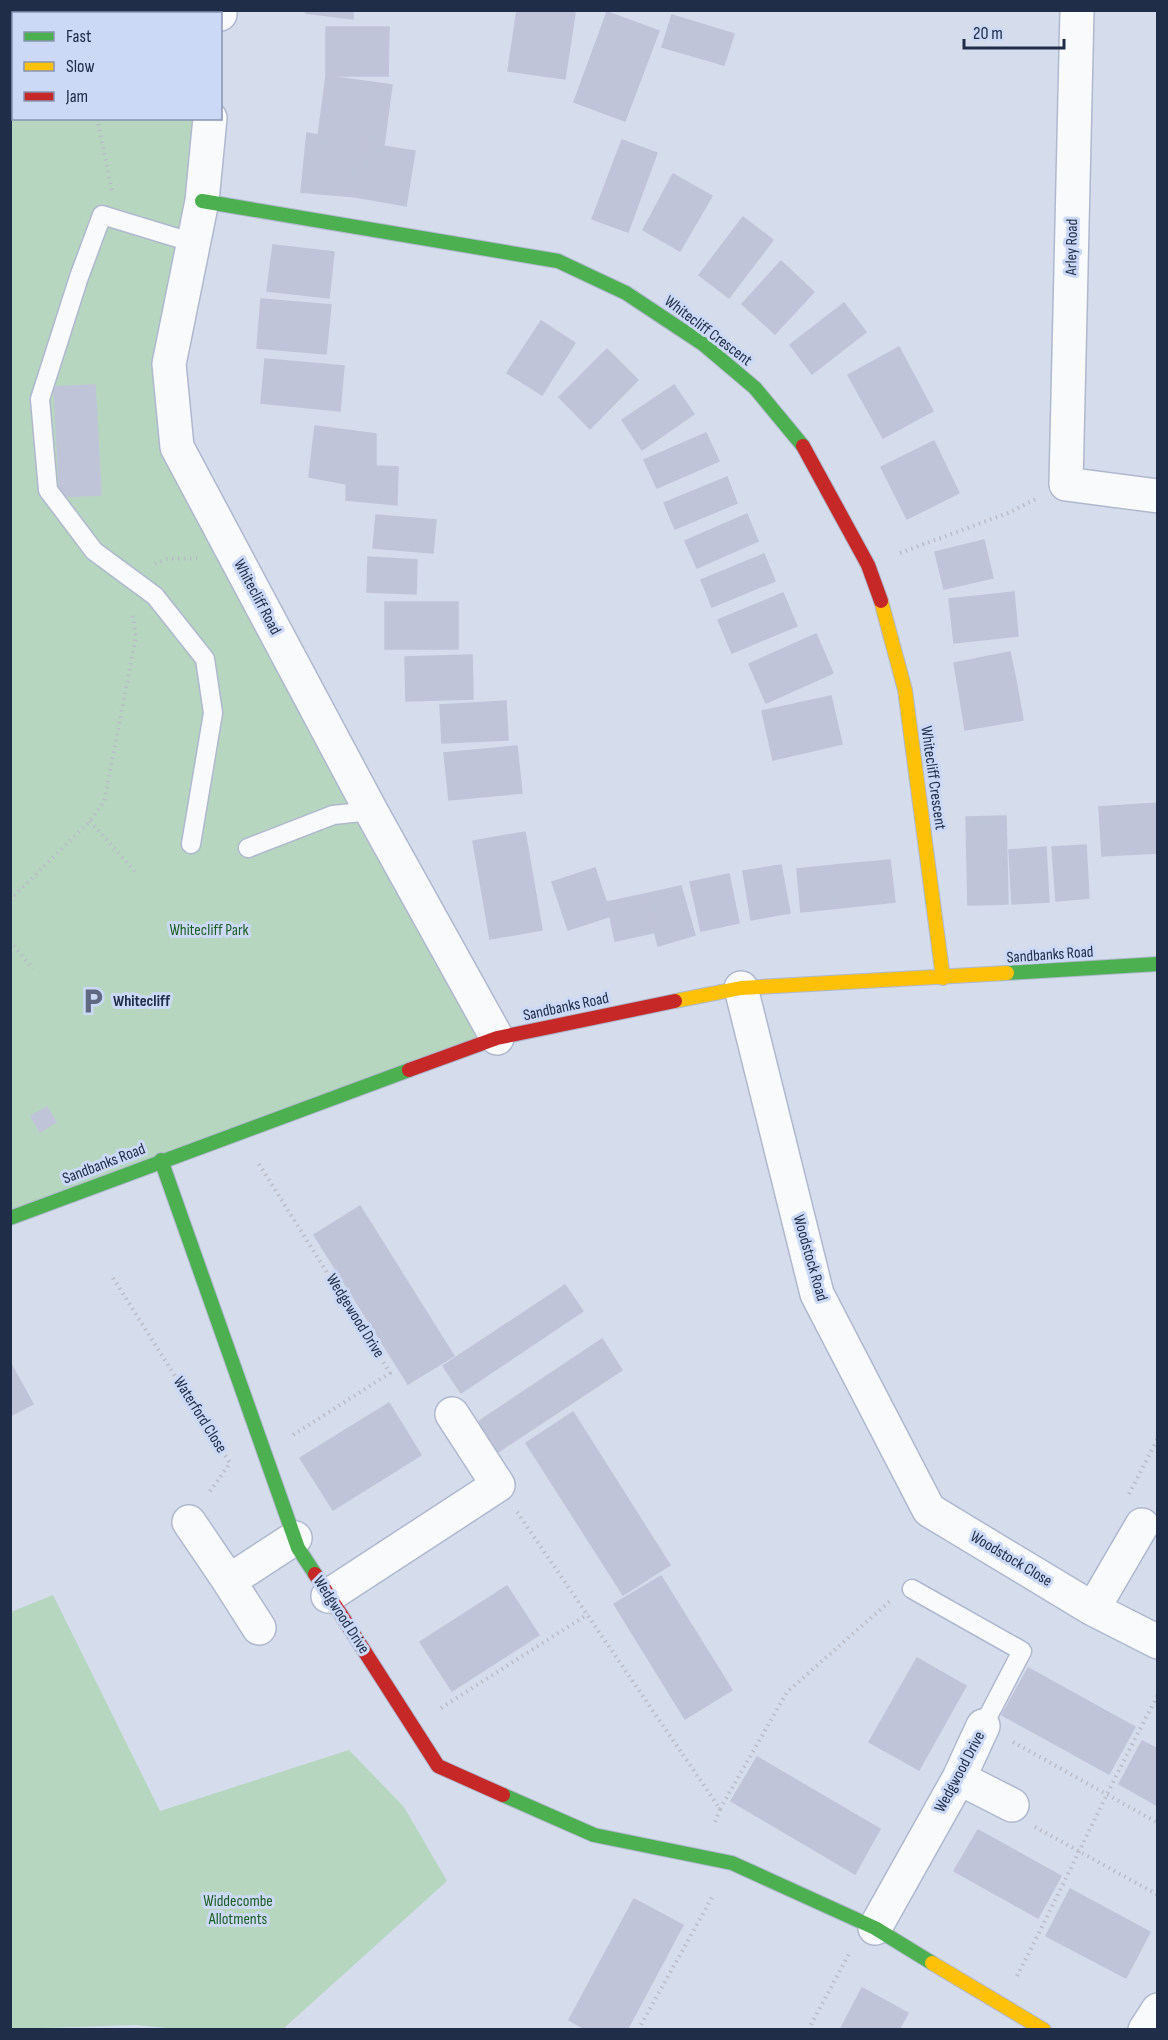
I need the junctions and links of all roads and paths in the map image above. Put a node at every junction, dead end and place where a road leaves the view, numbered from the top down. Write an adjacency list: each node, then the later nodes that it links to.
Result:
1 (1077, 10): 7 (street, Arley Road)
2 (97, 120): 5 (path)
3 (210, 120): 4 (street, Whitecliff Road)
4 (202, 201): 6 (street, Whitecliff Road); 10 (street, Whitecliff Crescent)
5 (102, 215): 6 (lane); 11 (lane)
6 (194, 243): 9 (street, Whitecliff Road)
7 (1158, 496)
8 (1008, 513): 10 (path)
9 (235, 556): 11 (path); 12 (street, Whitecliff Road)
10 (868, 565): 21 (street, Whitecliff Crescent)
11 (127, 575): 13 (path); 14 (lane)
12 (371, 811): 15 (lane); 23 (street, Whitecliff Road)
13 (90, 821): 16 (path); 17 (path)
14 (191, 844)
15 (248, 848)
16 (137, 874)
17 (10, 900)
18 (10, 940): 20 (path)
19 (1158, 964): 21 (street, Sandbanks Road)
20 (33, 969)
21 (943, 978): 22 (street, Sandbanks Road)
22 (741, 988): 23 (street, Sandbanks Road); 32 (street, Woodstock Road)
23 (497, 1038): 24 (street, Sandbanks Road)
24 (161, 1160): 26 (street, Sandbanks Road); 30 (street, Wedgwood Drive)
25 (259, 1164): 30 (path, Wedgewood Drive)
26 (10, 1218)
27 (113, 1278): 33 (path, Waterford Close)
28 (452, 1414): 31 (street)
29 (1158, 1438): 34 (path)
30 (264, 1453): 35 (street, Wedgwood Drive)
31 (498, 1485): 38 (street); 40 (path)
32 (929, 1510): 39 (street, Woodstock Close)
33 (189, 1522): 36 (street)
34 (1142, 1525): 39 (street)
35 (295, 1538): 36 (street); 38 (street, Wedgwood Drive)
36 (229, 1581): 41 (street)
37 (912, 1589): 45 (lane); 49 (path)
38 (328, 1596): 44 (street, Wedgwood Drive)
39 (1093, 1609): 42 (street, Woodstock Close)
40 (588, 1614): 44 (path); 49 (path)
41 (259, 1628)
42 (1158, 1642)
43 (1158, 1695): 47 (path)
44 (413, 1726): 52 (street, Wedgwood Drive)
45 (983, 1726): 46 (street, Wedgwood Drive); 47 (path, Wedgwood Drive)
46 (959, 1778): 48 (street); 55 (street, Wedgwood Drive)
47 (1106, 1794): 50 (path, Wedgwood Drive); 51 (path)
48 (1012, 1805): 51 (path)
49 (720, 1809): 52 (path)
50 (1158, 1823)
51 (1080, 1852): 54 (path); 56 (path)
52 (701, 1855): 53 (street, Wedgwood Drive)
53 (732, 1863): 55 (street, Wedgwood Drive); 58 (path)
54 (1158, 1895)
55 (870, 1926): 56 (street, Wedgwood Drive); 59 (path)
56 (1003, 2005): 60 (street, Wedgwood Drive)
57 (1158, 2010): 61 (street)
58 (638, 2030)
59 (808, 2030)
60 (1044, 2030)
61 (1145, 2030)

